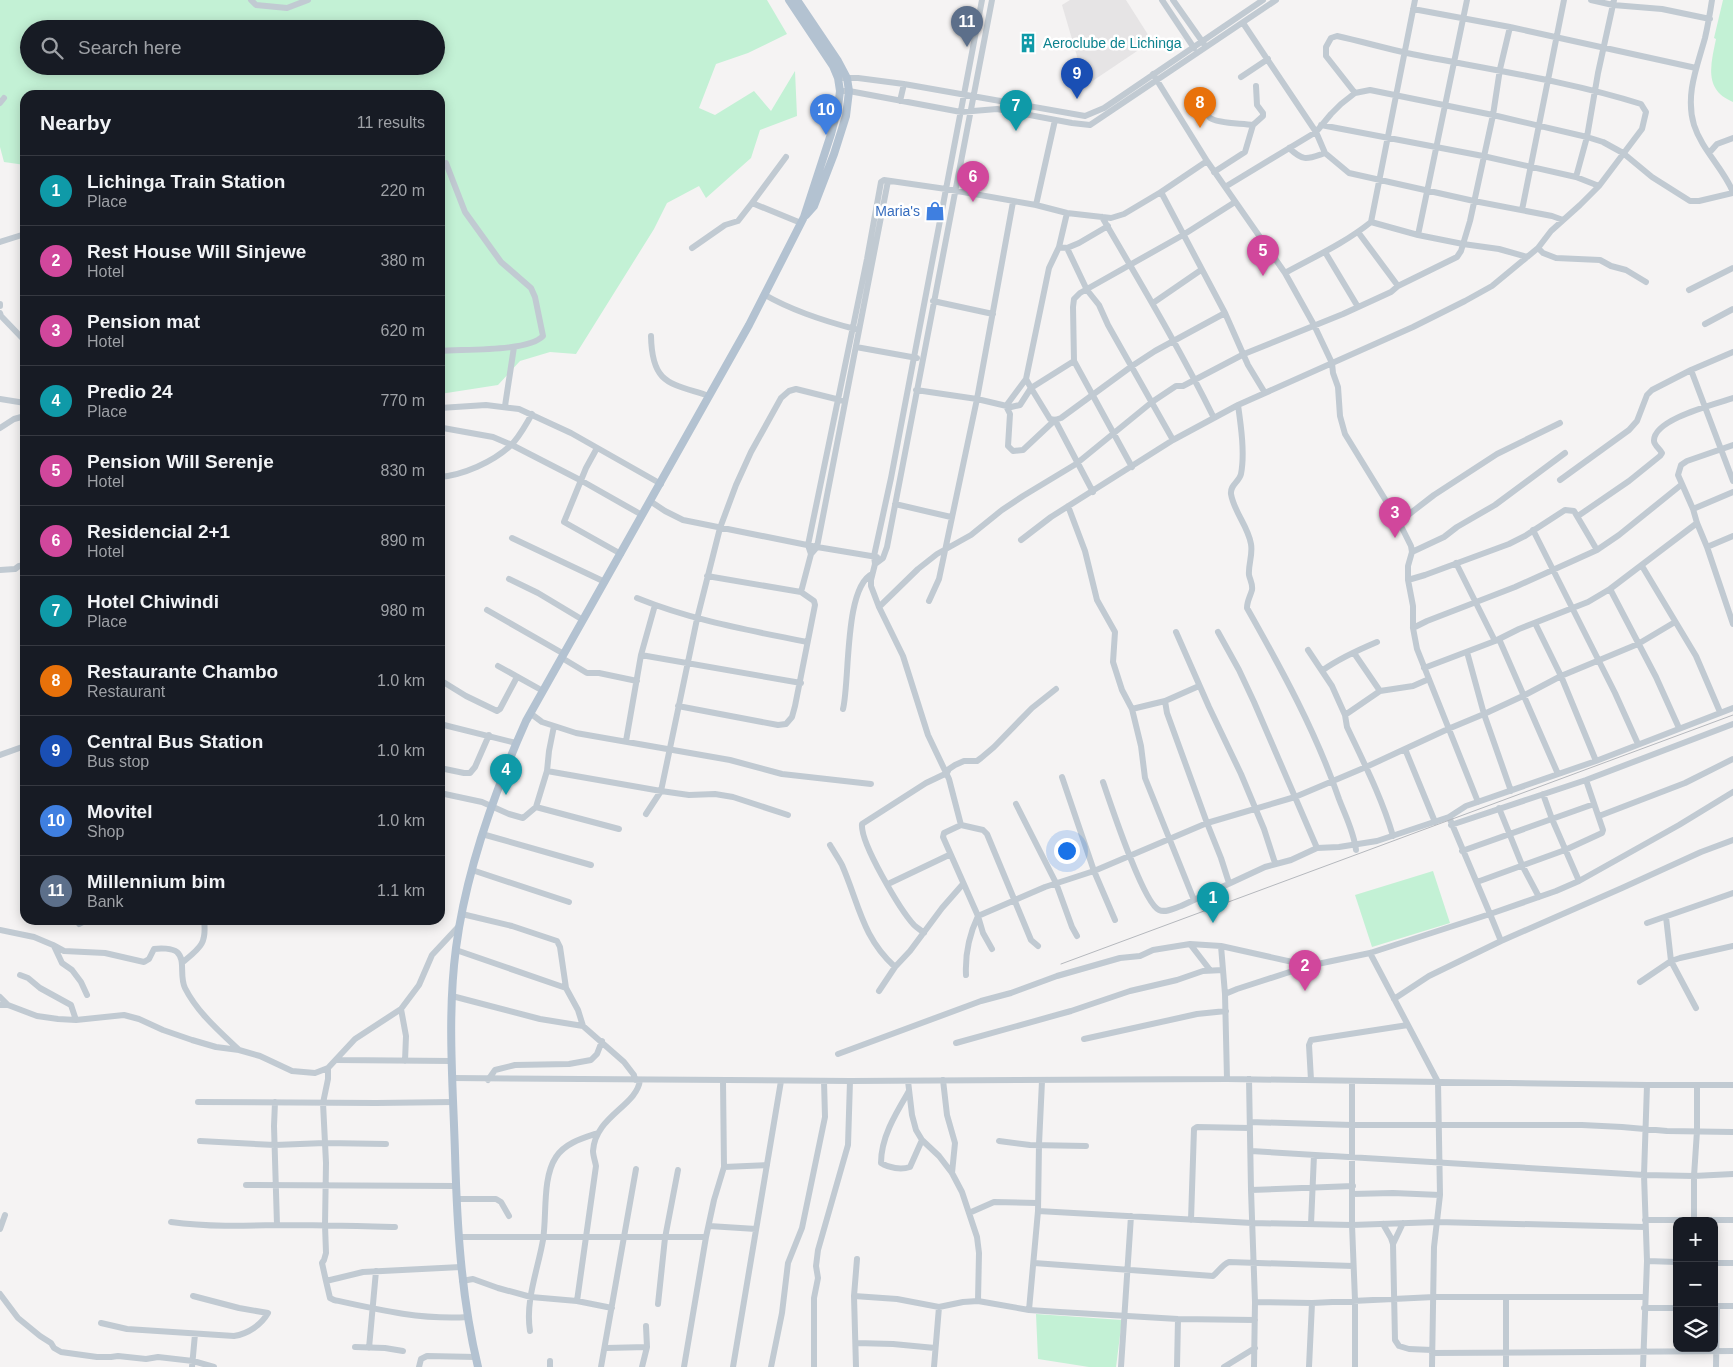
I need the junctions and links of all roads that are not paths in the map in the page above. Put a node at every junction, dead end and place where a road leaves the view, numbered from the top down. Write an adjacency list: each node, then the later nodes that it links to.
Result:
1 (251, 0): 2 (street)
2 (308, 0)
3 (789, 0): 15 (main road)
4 (982, 0): 21 (street)
5 (992, 0): 23 (street)
6 (1276, 0): 13 (street)
7 (1415, 0): 16 (street)
8 (1467, 0): 17 (street)
9 (1564, 0): 22 (street)
10 (1590, 0): 14 (street)
11 (1712, 0): 18 (street)
12 (1167, 1): 24 (street); 25 (street)
13 (1265, 2): 19 (street); 24 (street)
14 (1613, 2): 18 (street); 27 (street)
15 (797, 4): 36 (main road)
16 (1413, 9): 17 (street); 28 (street)
17 (1463, 19): 20 (street); 31 (street)
18 (1710, 19): 32 (street)
19 (1243, 23): 26 (street); 30 (street)
20 (1510, 27): 22 (street); 33 (street)
21 (974, 38): 23 (street); 46 (street)
22 (1557, 38): 27 (street); 37 (street)
23 (984, 40): 47 (street)
24 (1201, 41): 25 (street); 26 (street)
25 (1193, 46): 29 (street); 34 (street)
26 (1206, 48): 29 (street)
27 (1604, 48): 32 (street); 43 (street)
28 (1405, 52): 31 (street); 44 (street); 45 (street)
29 (1198, 54): 38 (street)
30 (1268, 59): 35 (street); 58 (street)
31 (1453, 61): 33 (street); 50 (street)
32 (1696, 68): 67 (street)
33 (1500, 69): 37 (street); 53 (street)
34 (1153, 74): 38 (street); 47 (street)
35 (1241, 77)
36 (842, 78): 39 (street); 41 (main road); 42 (main road)
37 (1548, 80): 43 (street); 57 (street)
38 (1157, 81): 54 (street); 70 (street)
39 (904, 84): 46 (street); 49 (street)
40 (1256, 86): 55 (street)
41 (840, 90): 42 (street); 59 (main road)
42 (849, 91): 49 (street); 59 (main road)
43 (1596, 91): 60 (street); 66 (street)
44 (1355, 93): 45 (street); 56 (street)
45 (1396, 95): 50 (street); 61 (street)
46 (964, 96): 47 (street); 52 (street)
47 (973, 97): 51 (street)
48 (1202, 100): 55 (street)
49 (900, 101): 52 (street)
50 (1446, 106): 53 (street); 63 (street)
51 (970, 110): 52 (street); 54 (street); 81 (street)
52 (961, 112): 80 (street)
53 (1493, 115): 57 (street); 68 (street)
54 (1055, 120): 89 (street)
55 (1253, 125): 75 (street)
56 (1321, 125): 58 (street); 61 (street)
57 (1540, 127): 60 (street); 73 (street)
58 (1316, 132): 64 (street); 65 (street)
59 (835, 135): 72 (main road); 74 (main road)
60 (1587, 137): 66 (street); 76 (street)
61 (1386, 138): 63 (street); 77 (street)
62 (1733, 138): 67 (street)
63 (1437, 147): 68 (street); 82 (street)
64 (1289, 148): 65 (street); 79 (street)
65 (1325, 153): 77 (street)
66 (1623, 153): 78 (street); 84 (street)
67 (1709, 153): 84 (street)
68 (1483, 156): 73 (street); 85 (street)
69 (786, 157): 88 (street)
70 (1207, 161): 75 (street); 83 (street)
71 (446, 163): 135 (street)
72 (821, 165): 74 (main road); 93 (main road)
73 (1530, 167): 76 (street); 90 (street)
74 (829, 168): 93 (main road)
75 (1214, 172): 79 (street)
76 (1576, 177): 78 (street)
77 (1380, 181): 82 (street); 95 (street)
78 (1599, 186): 94 (street)
79 (1225, 187): 87 (street)
80 (946, 189): 81 (street); 97 (street); 131 (street)
81 (954, 190): 86 (street); 98 (street)
82 (1426, 190): 85 (street); 102 (street)
83 (1161, 192): 92 (street); 101 (street)
84 (1733, 193)
85 (1474, 201): 90 (street); 104 (street)
86 (1014, 202): 89 (street); 128 (street)
87 (1235, 202): 101 (street); 114 (street)
88 (752, 203): 93 (street); 106 (street)
89 (1036, 205): 91 (street)
90 (1522, 210): 94 (street)
91 (1067, 213): 92 (street); 105 (street)
92 (1102, 217): 96 (street)
93 (803, 220): 121 (main road)
94 (1563, 220): 108 (street)
95 (1371, 222): 99 (street); 102 (street)
96 (1108, 226): 107 (street); 111 (street)
97 (939, 228): 98 (street); 115 (street)
98 (947, 229): 116 (street)
99 (1358, 232): 109 (street); 118 (street)
100 (20, 235): 103 (street)
101 (1183, 235): 111 (street); 113 (street)
102 (1418, 235): 104 (street)
103 (0, 242)
104 (1463, 244): 110 (street); 118 (street)
105 (1059, 247): 107 (street); 147 (street)
106 (692, 248)
107 (1067, 248): 119 (street)
108 (1538, 248): 110 (street); 117 (street)
109 (1325, 252): 114 (street); 124 (street)
110 (1527, 257): 143 (street)
111 (1130, 265): 119 (street); 123 (street)
112 (1733, 268): 120 (street)
113 (1201, 270): 123 (street); 127 (street)
114 (1285, 273): 130 (street)
115 (929, 279): 116 (street); 140 (street)
116 (937, 281): 122 (street)
117 (1646, 282)
118 (1398, 286): 124 (street)
119 (1087, 290): 142 (street); 144 (street)
120 (1689, 290)
121 (765, 294): 131 (street); 152 (main road)
122 (933, 301): 128 (street); 141 (street)
123 (1153, 303): 134 (street)
124 (1358, 307): 130 (street)
125 (1733, 309): 129 (street)
126 (0, 313): 132 (street)
127 (1225, 313): 134 (street); 139 (street)
128 (993, 314): 157 (street)
129 (1705, 324)
130 (1314, 325): 139 (street); 143 (street)
131 (856, 330): 136 (street); 146 (street)
132 (20, 336)
133 (651, 336): 152 (street)
134 (1174, 341): 144 (street); 148 (street)
135 (514, 347): 137 (street); 161 (street)
136 (856, 347): 140 (street); 146 (street)
137 (445, 351)
138 (1733, 352): 145 (street)
139 (1244, 354): 148 (street); 151 (street)
140 (914, 357): 141 (street); 172 (street)
141 (923, 359): 150 (street)
142 (1074, 361): 149 (street); 153 (street)
143 (1332, 363): 151 (street); 198 (street)
144 (1132, 366): 153 (street); 159 (street)
145 (1691, 370): 164 (street); 184 (street)
146 (847, 373): 156 (street)
147 (1026, 379): 149 (street); 162 (street)
148 (1196, 380): 159 (street); 167 (street)
149 (1031, 388): 162 (street); 168 (street)
150 (916, 390): 157 (street); 174 (street)
151 (1265, 393): 160 (street)
152 (709, 396): 187 (main road)
153 (1092, 396): 168 (street); 173 (street)
154 (1733, 398): 164 (street)
155 (0, 399): 158 (street)
156 (841, 400): 200 (street); 205 (street); 206 (street)
157 (976, 400): 162 (street); 197 (street)
158 (20, 402)
159 (1152, 402): 173 (street); 175 (street)
160 (1238, 405): 167 (street); 298 (street)
161 (505, 406): 163 (street); 165 (street)
162 (1006, 406): 168 (street)
163 (445, 408)
164 (1705, 408): 179 (street); 196 (street)
165 (532, 414): 176 (street); 178 (street)
166 (20, 417): 170 (street)
167 (1214, 418): 175 (street)
168 (1055, 420): 181 (street)
169 (1560, 423): 198 (street)
170 (0, 428)
171 (445, 428): 176 (street)
172 (900, 433): 174 (street); 213 (street)
173 (1114, 433): 181 (street); 182 (street)
174 (908, 434): 192 (street)
175 (1174, 440): 182 (street)
176 (512, 445): 183 (street); 185 (street)
177 (1733, 445): 179 (street)
178 (597, 448): 185 (street); 187 (street)
179 (1721, 450): 186 (street); 188 (street)
180 (1565, 452): 210 (street)
181 (1076, 464): 189 (street); 208 (street)
182 (1132, 467): 189 (street)
183 (445, 477)
184 (1560, 480)
185 (582, 481): 195 (street); 211 (street)
186 (1733, 481)
187 (661, 484): 191 (main road)
188 (1681, 485): 194 (street); 209 (street)
189 (1092, 492): 193 (street)
190 (1733, 492): 194 (street)
191 (650, 501): 195 (main road); 200 (street)
192 (895, 504): 197 (street); 214 (street)
193 (1068, 506): 204 (street); 271 (street)
194 (1693, 509): 199 (street)
195 (642, 515): 211 (main road)
196 (1578, 516): 201 (street); 209 (street)
197 (951, 517): 208 (street)
198 (1399, 522): 210 (street)
199 (1697, 523): 207 (street); 218 (street)
200 (720, 528): 205 (street); 222 (street)
201 (1534, 530): 215 (street); 220 (street)
202 (1733, 536): 207 (street)
203 (512, 538): 225 (street)
204 (1021, 540)
205 (808, 545): 206 (street); 212 (street)
206 (817, 546): 212 (street); 213 (street)
207 (1707, 547): 239 (street)
208 (944, 550): 229 (street); 232 (street)
209 (1597, 550): 220 (street)
210 (1412, 552): 224 (street)
211 (621, 554): 225 (main road)
212 (811, 554): 227 (street)
213 (874, 556): 214 (street); 216 (street)
214 (883, 558): 216 (street)
215 (1456, 563): 224 (street); 230 (street)
216 (875, 564): 221 (street)
217 (20, 566): 219 (street)
218 (1642, 566): 226 (street); 237 (street)
219 (0, 570)
220 (1554, 570): 230 (street); 233 (street)
221 (872, 574): 232 (street); 272 (street)
222 (707, 576): 227 (street); 235 (street)
223 (509, 579): 236 (street)
224 (1408, 580): 240 (street)
225 (605, 582): 236 (main road)
226 (1610, 589): 233 (street); 246 (street)
227 (801, 592): 244 (street)
228 (637, 598): 231 (street)
229 (929, 601)
230 (1475, 602): 240 (street); 243 (street)
231 (655, 605): 235 (street); 250 (street)
232 (880, 607): 295 (street)
233 (1572, 609): 238 (street); 252 (street)
234 (487, 610): 251 (street)
235 (697, 619): 244 (street); 253 (street)
236 (583, 620): 251 (main road)
237 (1674, 622): 246 (street); 273 (street)
238 (1535, 623): 243 (street); 257 (street)
239 (1733, 624)
240 (1414, 628): 255 (street)
241 (1176, 632): 263 (street)
242 (1218, 632): 307 (street)
243 (1497, 640): 248 (street); 267 (street)
244 (808, 642): 262 (street)
245 (1377, 642): 249 (street)
246 (1638, 644): 252 (street); 281 (street)
247 (1308, 650): 256 (street)
248 (1467, 652): 255 (street); 275 (street)
249 (1354, 653): 256 (street); 266 (street)
250 (641, 655): 253 (street); 260 (street)
251 (563, 656): 260 (street); 265 (main road)
252 (1599, 661): 257 (street); 285 (street)
253 (688, 663): 262 (street); 269 (street)
254 (498, 666): 258 (street)
255 (1424, 668): 259 (street)
256 (1323, 670): 276 (street)
257 (1561, 676): 267 (street); 291 (street)
258 (517, 677): 261 (street); 265 (street)
259 (1429, 679): 266 (street); 280 (street)
260 (637, 681): 283 (street)
261 (445, 683)
262 (801, 683): 269 (street)
263 (1199, 686): 268 (street); 314 (street)
264 (1056, 690): 295 (street)
265 (542, 691): 274 (main road)
266 (1380, 692): 276 (street)
267 (1523, 696): 275 (street); 296 (street)
268 (1165, 701): 271 (street); 321 (street)
269 (678, 706): 288 (street)
270 (1733, 708): 273 (street)
271 (1132, 709): 328 (street)
272 (843, 710)
273 (1720, 712): 281 (street)
274 (530, 713): 279 (street); 284 (main road)
275 (1484, 714): 280 (street); 302 (street)
276 (1345, 715): 292 (street)
277 (1733, 724): 299 (street)
278 (445, 725): 282 (street)
279 (554, 726): 283 (street); 294 (street)
280 (1448, 728): 287 (street); 308 (street)
281 (1679, 728): 285 (street)
282 (488, 735): 284 (street); 293 (street)
283 (626, 741): 288 (street)
284 (516, 743): 311 (main road)
285 (1638, 744): 291 (street)
286 (20, 748): 289 (street)
287 (1405, 748): 292 (street); 320 (street)
288 (669, 749): 301 (street); 303 (street)
289 (0, 755)
290 (1733, 759): 317 (street)
291 (1596, 761): 296 (street)
292 (1366, 767): 298 (street); 327 (street)
293 (445, 769)
294 (547, 771): 303 (street); 312 (street)
295 (947, 773): 322 (street); 345 (street)
296 (1558, 774): 302 (street)
297 (1062, 777): 341 (street)
298 (1333, 780): 307 (street); 331 (street)
299 (1586, 780): 306 (street); 310 (street)
300 (1102, 782): 336 (street)
301 (871, 784)
302 (1510, 790): 308 (street)
303 (660, 791): 315 (street); 316 (street)
304 (1733, 792): 342 (street)
305 (445, 794): 311 (street)
306 (1543, 794): 313 (street); 319 (street)
307 (1295, 797): 314 (street); 332 (street)
308 (1478, 802): 318 (street)
309 (1016, 804): 344 (street)
310 (1594, 804): 317 (street); 319 (street)
311 (491, 807): 312 (street); 325 (main road)
312 (536, 807): 324 (street)
313 (1499, 808): 323 (street); 326 (street)
314 (1256, 810): 321 (street); 338 (street)
315 (646, 814)
316 (788, 815)
317 (1599, 816): 333 (street)
318 (1449, 817): 320 (street); 323 (street)
319 (1552, 819): 326 (street); 333 (street)
320 (1435, 822): 327 (street)
321 (1207, 824): 328 (street); 347 (street)
322 (961, 825): 335 (street); 351 (street)
323 (1451, 825): 334 (street)
324 (619, 830)
325 (482, 834): 337 (street); 340 (main road)
326 (1508, 834): 334 (street); 339 (street)
327 (1394, 836): 331 (street)
328 (1170, 838): 336 (street); 350 (street)
329 (1733, 840): 364 (street)
330 (830, 845): 376 (street)
331 (1355, 847): 332 (street)
332 (1317, 848): 338 (street)
333 (1565, 850): 339 (street); 342 (street)
334 (1462, 851): 343 (street)
335 (950, 855): 345 (street); 346 (street)
336 (1129, 856): 341 (street); 350 (street)
337 (591, 864)
338 (1274, 864): 347 (street)
339 (1522, 865): 343 (street); 349 (street)
340 (472, 870): 352 (street); 353 (main road)
341 (1094, 871): 344 (street); 357 (street)
342 (1579, 881): 349 (street)
343 (1477, 882): 354 (street)
344 (1056, 883): 351 (street); 363 (street)
345 (888, 884): 362 (street)
346 (964, 884): 355 (street); 362 (street)
347 (1229, 884): 350 (street)
348 (1733, 892): 356 (street)
349 (1538, 897): 354 (street)
350 (1194, 900)
351 (1014, 901): 355 (street); 367 (street)
352 (569, 902)
353 (462, 914): 360 (main road); 382 (street)
354 (1490, 914): 364 (street); 372 (street)
355 (978, 916): 370 (street); 380 (street)
356 (1666, 917): 358 (street); 373 (street)
357 (1115, 920)
358 (1647, 923)
359 (204, 925): 374 (street)
360 (459, 926): 371 (main road); 392 (street)
361 (0, 930): 366 (street)
362 (924, 933): 376 (street)
363 (1077, 936)
364 (1501, 940): 388 (street)
365 (1190, 944): 368 (street); 377 (street); 401 (street)
366 (53, 945): 374 (street); 385 (street)
367 (1038, 946)
368 (1221, 946): 375 (street); 378 (street)
369 (1733, 946): 373 (street)
370 (992, 949)
371 (456, 950): 382 (street); 387 (main road)
372 (1370, 953): 375 (street); 388 (street)
373 (1671, 961): 381 (street); 391 (street)
374 (182, 962): 400 (street)
375 (1308, 966): 384 (street)
376 (895, 967): 383 (street)
377 (1210, 970): 378 (street); 399 (street)
378 (1223, 970): 384 (street)
379 (20, 975): 394 (street)
380 (966, 975)
381 (1640, 982)
382 (566, 988): 396 (street)
383 (879, 991)
384 (1225, 994): 393 (street)
385 (87, 995)
386 (0, 996): 390 (street)
387 (452, 996): 396 (street); 404 (main road)
388 (1394, 1000): 395 (street)
389 (0, 1004): 390 (street)
390 (8, 1006): 394 (street)
391 (1696, 1008)
392 (401, 1009): 402 (street); 403 (street)
393 (1226, 1011): 397 (street); 407 (street)
394 (76, 1020): 400 (street)
395 (1408, 1025): 412 (street); 420 (street)
396 (583, 1026): 398 (street)
397 (1084, 1039)
398 (602, 1042): 409 (street); 410 (street)
399 (956, 1043)
400 (239, 1050): 405 (street)
401 (838, 1054)
402 (337, 1060): 403 (street); 405 (street)
403 (404, 1061): 404 (street)
404 (451, 1061): 406 (main road)
405 (328, 1068): 428 (street)
406 (452, 1078): 409 (street); 427 (main road)
407 (1228, 1079): 408 (street); 419 (street)
408 (1249, 1079): 412 (street); 430 (street)
409 (488, 1080): 410 (street)
410 (638, 1080): 414 (street); 435 (street)
411 (943, 1080): 418 (street); 419 (street); 452 (street)
412 (1311, 1080): 413 (street)
413 (1352, 1080): 420 (street); 431 (street)
414 (723, 1081): 415 (street); 449 (street)
415 (780, 1081): 416 (street); 448 (street)
416 (824, 1081): 417 (street); 566 (street)
417 (850, 1081): 418 (street); 567 (street)
418 (908, 1081): 424 (street)
419 (1042, 1081): 441 (street)
420 (1438, 1082): 421 (street); 429 (street)
421 (1647, 1085): 422 (street); 432 (street)
422 (1697, 1085): 423 (street); 433 (street)
423 (1733, 1085)
424 (909, 1091): 436 (street); 436 (street)
425 (198, 1102): 426 (street)
426 (275, 1102): 428 (street); 442 (street)
427 (453, 1102): 428 (street); 459 (main road)
428 (323, 1103): 439 (street)
429 (1439, 1124): 431 (street); 432 (street); 447 (street)
430 (1250, 1125): 431 (street); 444 (street); 474 (street)
431 (1352, 1125): 446 (street)
432 (1645, 1129): 433 (street); 453 (street)
433 (1697, 1131): 434 (street); 455 (street)
434 (1733, 1132)
435 (598, 1133): 494 (street); 495 (street)
436 (922, 1140): 452 (street)
437 (200, 1141): 442 (street)
438 (999, 1141): 441 (street)
439 (325, 1143): 440 (street); 442 (street); 458 (street)
440 (386, 1144)
441 (1039, 1144): 443 (street); 468 (street)
442 (275, 1145): 457 (street)
443 (1086, 1146)
444 (1251, 1151): 445 (street); 462 (street)
445 (1314, 1155): 446 (street); 460 (street)
446 (1352, 1157): 447 (street); 461 (street)
447 (1439, 1162): 453 (street); 464 (street)
448 (767, 1166): 449 (street); 491 (street)
449 (724, 1167): 488 (street)
450 (636, 1169): 496 (street)
451 (678, 1170): 497 (street)
452 (952, 1173): 466 (street)
453 (1644, 1174): 455 (street); 484 (street)
454 (1733, 1174): 455 (street)
455 (1694, 1176): 473 (street)
456 (246, 1185): 457 (street)
457 (276, 1185): 458 (street); 487 (street)
458 (326, 1185): 459 (street); 485 (street)
459 (456, 1186): 465 (main road)
460 (1311, 1186): 461 (street); 462 (street); 481 (street)
461 (1353, 1186): 463 (street)
462 (1251, 1190): 480 (street)
463 (1352, 1194): 464 (street); 486 (street)
464 (1440, 1195): 478 (street)
465 (457, 1199): 471 (street); 492 (main road)
466 (965, 1201): 467 (street); 469 (street)
467 (983, 1206): 468 (street); 469 (street)
468 (1038, 1207): 472 (street); 503 (street)
469 (969, 1213): 522 (street)
470 (5, 1215): 490 (street)
471 (509, 1216)
472 (1131, 1216): 474 (street); 508 (street)
473 (1694, 1217)
474 (1191, 1220): 480 (street)
475 (1718, 1220): 476 (street)
476 (1733, 1220)
477 (171, 1222): 487 (street)
478 (1437, 1222): 483 (street); 484 (street); 516 (street)
479 (1673, 1222): 484 (street)
480 (1252, 1223): 481 (street); 501 (street)
481 (1311, 1224): 486 (street)
482 (1383, 1224): 483 (street); 486 (street); 498 (street)
483 (1403, 1224): 498 (street)
484 (1645, 1224): 500 (street)
485 (325, 1225): 487 (street); 489 (street); 510 (street)
486 (1352, 1225): 506 (street)
487 (277, 1226)
488 (708, 1226): 491 (street); 493 (street)
489 (395, 1227)
490 (0, 1229)
491 (756, 1229): 565 (street)
492 (458, 1237): 494 (street); 507 (main road)
493 (706, 1237): 497 (street); 564 (street)
494 (543, 1238): 495 (street); 515 (street)
495 (586, 1238): 496 (street); 521 (street)
496 (623, 1238): 497 (street); 529 (street)
497 (665, 1238): 525 (street)
498 (1392, 1244): 519 (street)
499 (857, 1259): 514 (street)
500 (1647, 1261): 502 (street); 518 (street)
501 (1254, 1262): 506 (street); 508 (street); 523 (street)
502 (1673, 1262)
503 (1034, 1263): 508 (street); 533 (street)
504 (1718, 1263): 505 (street)
505 (1733, 1263)
506 (1353, 1266): 520 (street)
507 (461, 1267): 509 (street); 511 (main road)
508 (1127, 1270): 534 (street)
509 (376, 1271): 510 (street); 532 (street)
510 (326, 1281): 532 (street)
511 (462, 1281): 515 (street); 535 (main road)
512 (0, 1294): 558 (street)
513 (193, 1296): 541 (street)
514 (854, 1296): 528 (street); 542 (street)
515 (532, 1297): 521 (street); 540 (street)
516 (1434, 1297): 517 (street); 519 (street); 551 (street)
517 (1506, 1297): 518 (street); 555 (street)
518 (1645, 1297): 530 (street)
519 (1394, 1298): 520 (street); 551 (street)
520 (1355, 1300): 524 (street); 575 (street)
521 (576, 1301): 529 (street)
522 (978, 1302): 528 (street); 533 (street)
523 (1255, 1302): 524 (street); 537 (street)
524 (1312, 1303): 574 (street)
525 (658, 1304)
526 (1718, 1306): 527 (street)
527 (1733, 1306)
528 (940, 1307): 547 (street)
529 (612, 1308): 546 (street)
530 (1644, 1308): 531 (street); 552 (street)
531 (1673, 1308)
532 (372, 1309): 535 (street); 545 (street)
533 (1029, 1310): 534 (street)
534 (1124, 1316): 536 (street); 570 (street)
535 (468, 1317): 557 (main road)
536 (1178, 1319): 537 (street); 571 (street)
537 (1255, 1320): 548 (street)
538 (101, 1323): 541 (street)
539 (646, 1326): 543 (street)
540 (530, 1331)
541 (195, 1334): 558 (street)
542 (856, 1343): 547 (street); 568 (street)
543 (647, 1346): 546 (street); 563 (street)
544 (355, 1347): 545 (street)
545 (369, 1348): 550 (street)
546 (606, 1348): 562 (street)
547 (936, 1348): 569 (street)
548 (1255, 1348): 572 (street); 573 (street)
549 (1718, 1350): 554 (street)
550 (403, 1351)
551 (1432, 1351): 555 (street); 576 (street)
552 (1643, 1351): 553 (street); 555 (street); 578 (street)
553 (1673, 1351)
554 (1733, 1351)
555 (1506, 1352): 577 (street)
556 (1716, 1352): 579 (street)
557 (476, 1357): 560 (street); 561 (main road)
558 (193, 1364): 559 (street)
559 (214, 1367)
560 (419, 1367)
561 (478, 1367)
562 (602, 1367)
563 (642, 1367)
564 (684, 1367)
565 (733, 1367)
566 (771, 1367)
567 (814, 1367)
568 (856, 1367)
569 (934, 1367)
570 (1121, 1367)
571 (1177, 1367)
572 (1224, 1367)
573 (1254, 1367)
574 (1309, 1367)
575 (1355, 1367)
576 (1432, 1367)
577 (1506, 1367)
578 (1643, 1367)
579 (1716, 1367)

